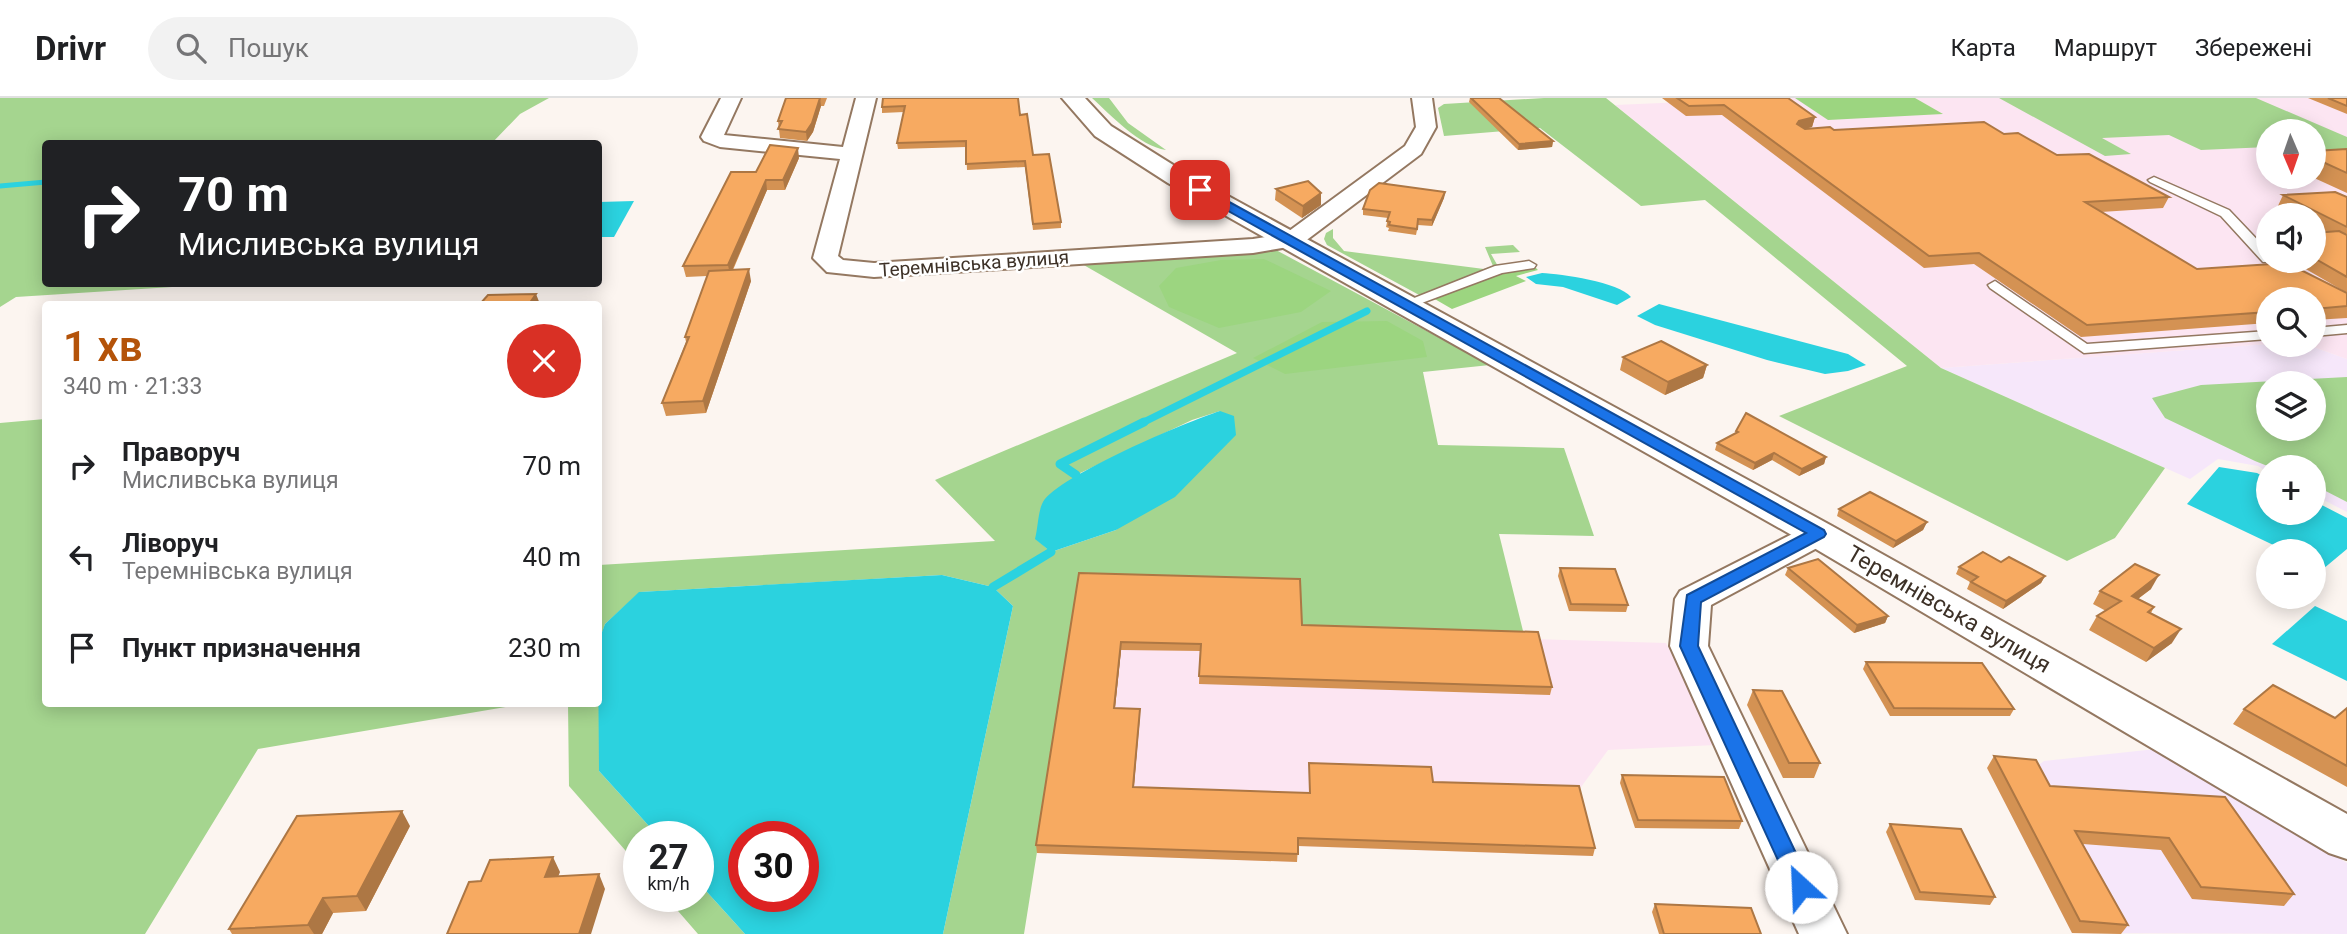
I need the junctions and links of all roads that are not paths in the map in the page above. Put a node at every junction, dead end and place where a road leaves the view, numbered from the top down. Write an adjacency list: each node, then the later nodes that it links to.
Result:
1 (731, 98): 6 (street)
2 (866, 98): 6 (street, Теремнівська вулиця)
3 (1073, 98): 8 (street, Теремнівська вулиця)
4 (1423, 98): 5 (street); 8 (street)
5 (1439, 98)
6 (851, 153): 8 (street, Теремнівська вулиця)
7 (2154, 180): 9 (lane)
8 (1292, 240): 12 (street, Теремнівська вулиця)
9 (2256, 245)
10 (1529, 265): 12 (lane)
11 (1995, 285): 15 (lane)
12 (1406, 304): 16 (street, Теремнівська вулиця)
13 (2347, 329): 14 (lane)
14 (2326, 330)
15 (2256, 336)
16 (1818, 534): 17 (street, Теремнівська вулиця); 18 (street)
17 (2347, 839)
18 (1823, 934)

